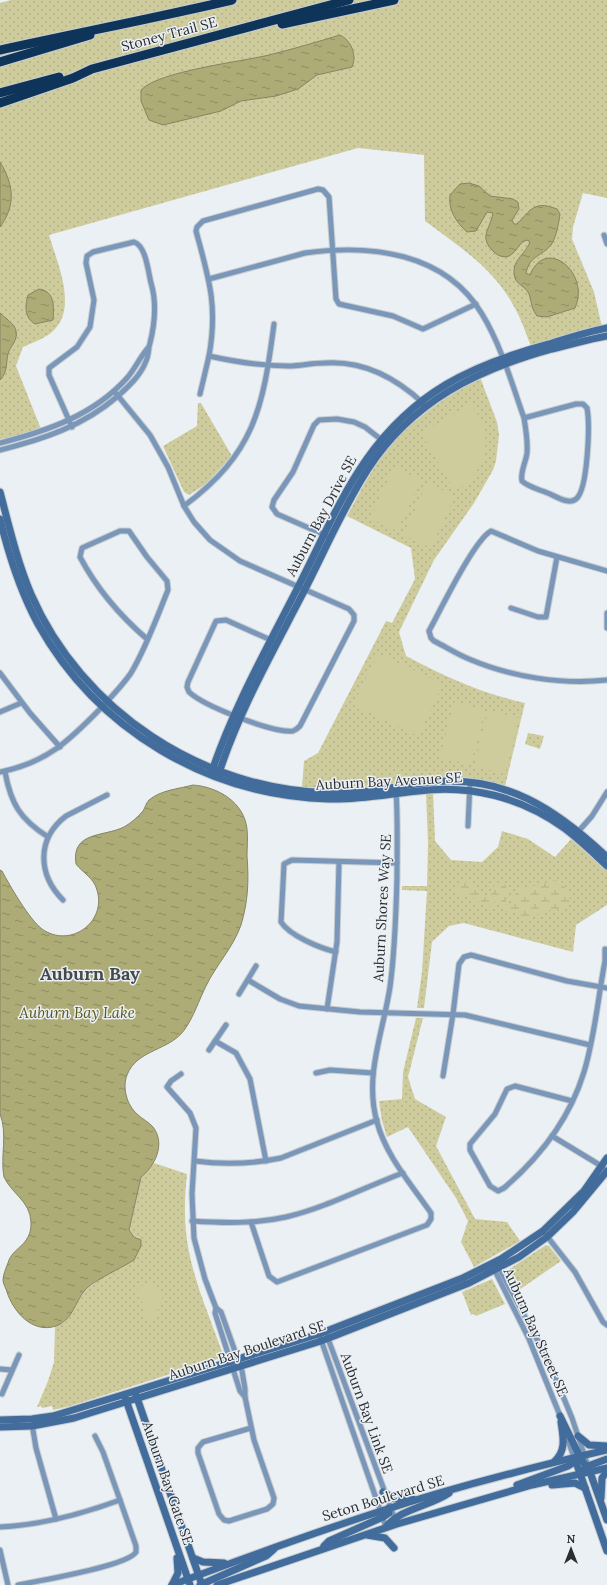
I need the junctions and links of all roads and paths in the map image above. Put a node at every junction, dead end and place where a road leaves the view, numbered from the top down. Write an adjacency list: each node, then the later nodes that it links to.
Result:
1 (232, 0): 4 (highway, Stoney Trail SE)
2 (349, 0): 5 (highway, Stoney Trail SE)
3 (394, 0): 5 (highway)
4 (128, 24): 6 (highway, Stoney Trail SE); 7 (highway)
5 (259, 25): 8 (highway, Stoney Trail SE)
6 (0, 50)
7 (0, 62)
8 (92, 69): 9 (highway); 10 (highway, Stoney Trail SE)
9 (0, 93)
10 (0, 103)
11 (604, 234): 12 (street)
12 (607, 244)
13 (332, 250): 14 (street); 14 (street); 15 (street); 15 (street)
14 (209, 279): 20 (street)
15 (476, 304): 21 (street)
16 (274, 324): 22 (street)
17 (607, 328): 21 (street, Auburn Bay Drive SE)
18 (607, 336): 21 (street, Auburn Bay Drive SE)
19 (149, 347): 23 (street); 25 (street); 28 (street)
20 (209, 356): 22 (street); 24 (street)
21 (503, 361): 26 (street, Auburn Bay Drive SE); 27 (street)
22 (268, 366): 26 (street); 34 (street)
23 (114, 390): 25 (street); 28 (street)
24 (200, 394)
25 (118, 396): 29 (street); 34 (street)
26 (424, 404): 30 (street, Auburn Bay Drive SE)
27 (524, 418): 27 (street)
28 (69, 420): 29 (street); 31 (street)
29 (72, 427): 32 (street)
30 (384, 442): 36 (street, Auburn Bay Drive SE); 36 (street)
31 (0, 443)
32 (0, 450)
33 (0, 492): 48 (street, Auburn Bay Avenue SE)
34 (184, 506): 39 (street)
35 (0, 519): 48 (street, Auburn Bay Avenue SE)
36 (328, 537): 39 (street, Auburn Bay Drive SE)
37 (557, 557): 38 (street); 40 (street); 46 (street)
38 (607, 571)
39 (301, 589): 44 (street, Auburn Bay Drive SE); 50 (street)
40 (512, 608)
41 (607, 613): 42 (street)
42 (607, 628)
43 (147, 639): 43 (street); 48 (street)
44 (275, 641): 50 (street, Auburn Bay Drive SE); 50 (street)
45 (0, 673): 47 (street)
46 (607, 680)
47 (21, 703): 49 (street); 51 (street)
48 (104, 704): 51 (street); 53 (street, Auburn Bay Avenue SE)
49 (0, 712)
50 (237, 716): 53 (street, Auburn Bay Drive SE)
51 (60, 747): 52 (street)
52 (2, 772): 60 (street)
53 (215, 773): 55 (street, Auburn Bay Avenue SE)
54 (470, 786): 55 (street, Auburn Bay Avenue SE); 58 (street); 59 (street, Auburn Bay Avenue SE)
55 (396, 791): 63 (street, Auburn Shores Way SE)
56 (607, 792): 59 (street)
57 (107, 796): 60 (street)
58 (468, 826)
59 (576, 833): 61 (street, Auburn Bay Avenue SE); 64 (street, Auburn Bay Avenue SE)
60 (48, 837): 65 (street)
61 (607, 857)
62 (339, 862): 63 (street); 67 (street); 67 (street)
63 (397, 863): 74 (street, Auburn Shores Way SE)
64 (607, 866)
65 (63, 900)
66 (605, 949): 70 (street)
67 (336, 952): 73 (street)
68 (256, 966): 69 (street)
69 (248, 980): 72 (street); 73 (street)
70 (600, 987): 71 (street); 75 (street); 78 (street)
71 (607, 988)
72 (239, 994)
73 (327, 1009): 74 (street)
74 (385, 1013): 75 (street); 81 (street, Auburn Shores Way SE)
75 (453, 1014): 78 (street); 83 (street)
76 (226, 1025): 77 (street)
77 (216, 1041): 79 (street); 89 (street)
78 (590, 1045): 84 (street)
79 (209, 1050)
80 (316, 1073): 81 (street)
81 (373, 1073): 85 (street, Auburn Shores Way SE)
82 (181, 1074): 88 (street)
83 (443, 1076)
84 (572, 1101): 86 (street); 86 (street)
85 (376, 1120): 89 (street); 91 (street, Auburn Shores Way SE)
86 (552, 1136): 90 (street)
87 (607, 1158): 90 (street, Auburn Bay Boulevard SE)
88 (195, 1161): 89 (street); 92 (street)
89 (266, 1161)
90 (606, 1168): 94 (street, Auburn Bay Boulevard SE)
91 (403, 1173): 93 (street); 93 (street, Auburn Shores Way SE)
92 (192, 1221): 93 (street); 99 (street)
93 (251, 1222)
94 (545, 1234): 95 (street, Auburn Bay Boulevard SE); 96 (street)
95 (496, 1267): 97 (street, Auburn Bay Boulevard SE); 105 (street, Auburn Bay Street SE); 111 (street, Auburn Bay Street SE)
96 (607, 1325)
97 (323, 1336): 99 (street, Auburn Bay Boulevard SE); 123 (street, Auburn Bay Link SE); 129 (street, Auburn Bay Link SE)
98 (19, 1355): 101 (street)
99 (236, 1364): 103 (street, Auburn Bay Boulevard SE); 109 (street)
100 (0, 1369): 101 (street)
101 (12, 1370): 102 (street)
102 (2, 1394)
103 (136, 1395): 104 (street, Auburn Bay Boulevard SE); 142 (street, Auburn Bay Gate SE)
104 (126, 1398): 107 (street, Auburn Bay Boulevard SE); 136 (street, Auburn Bay Gate SE)
105 (560, 1416): 114 (street); 116 (street)
106 (0, 1420): 107 (street, Auburn Bay Boulevard SE)
107 (32, 1423): 108 (street, Auburn Bay Boulevard SE); 130 (street)
108 (0, 1427)
109 (251, 1428): 109 (street)
110 (95, 1436): 126 (street)
111 (578, 1436): 112 (street); 114 (street, Auburn Bay Street SE)
112 (607, 1446)
113 (607, 1450): 114 (street, Seton Boulevard SE)
114 (579, 1458): 116 (street, Seton Boulevard SE); 117 (street); 119 (street); 124 (street)
115 (607, 1460): 117 (street)
116 (553, 1463): 122 (street, Seton Boulevard SE)
117 (588, 1468): 118 (street, Seton Boulevard SE); 119 (street, Seton Boulevard SE); 127 (street)
118 (607, 1469): 127 (street)
119 (580, 1474): 120 (street, Seton Boulevard SE); 121 (street)
120 (532, 1485): 121 (street); 124 (street, Seton Boulevard SE)
121 (585, 1488): 141 (street)
122 (454, 1490): 125 (street, Seton Boulevard SE); 132 (street)
123 (383, 1492): 125 (street); 128 (street, Auburn Bay Link SE)
124 (495, 1496): 132 (street, Seton Boulevard SE)
125 (421, 1499): 128 (street, Seton Boulevard SE)
126 (120, 1500): 130 (street); 149 (street)
127 (601, 1502): 131 (street)
128 (389, 1508): 129 (street); 132 (street, Auburn Bay Link SE)
129 (382, 1514): 134 (street, Auburn Bay Link SE); 137 (street, Seton Boulevard SE); 139 (street)
130 (56, 1519): 133 (street)
131 (607, 1520)
132 (395, 1521): 134 (street)
133 (0, 1527)
134 (386, 1527): 135 (street, Seton Boulevard SE)
135 (364, 1535): 138 (street); 139 (street, Seton Boulevard SE)
136 (175, 1542): 145 (street, Auburn Bay Gate SE); 150 (street)
137 (279, 1545): 143 (street, Seton Boulevard SE); 146 (street)
138 (394, 1548)
139 (321, 1549): 147 (street, Seton Boulevard SE)
140 (0, 1550): 148 (street)
141 (607, 1551)
142 (193, 1558): 143 (street); 144 (street, Auburn Bay Gate SE)
143 (230, 1563): 144 (street, Seton Boulevard SE)
144 (199, 1575): 145 (street); 146 (street, Auburn Bay Gate SE)
145 (189, 1583): 150 (street)
146 (202, 1584)
147 (220, 1584)
148 (8, 1585)
149 (18, 1585)
150 (172, 1585)

